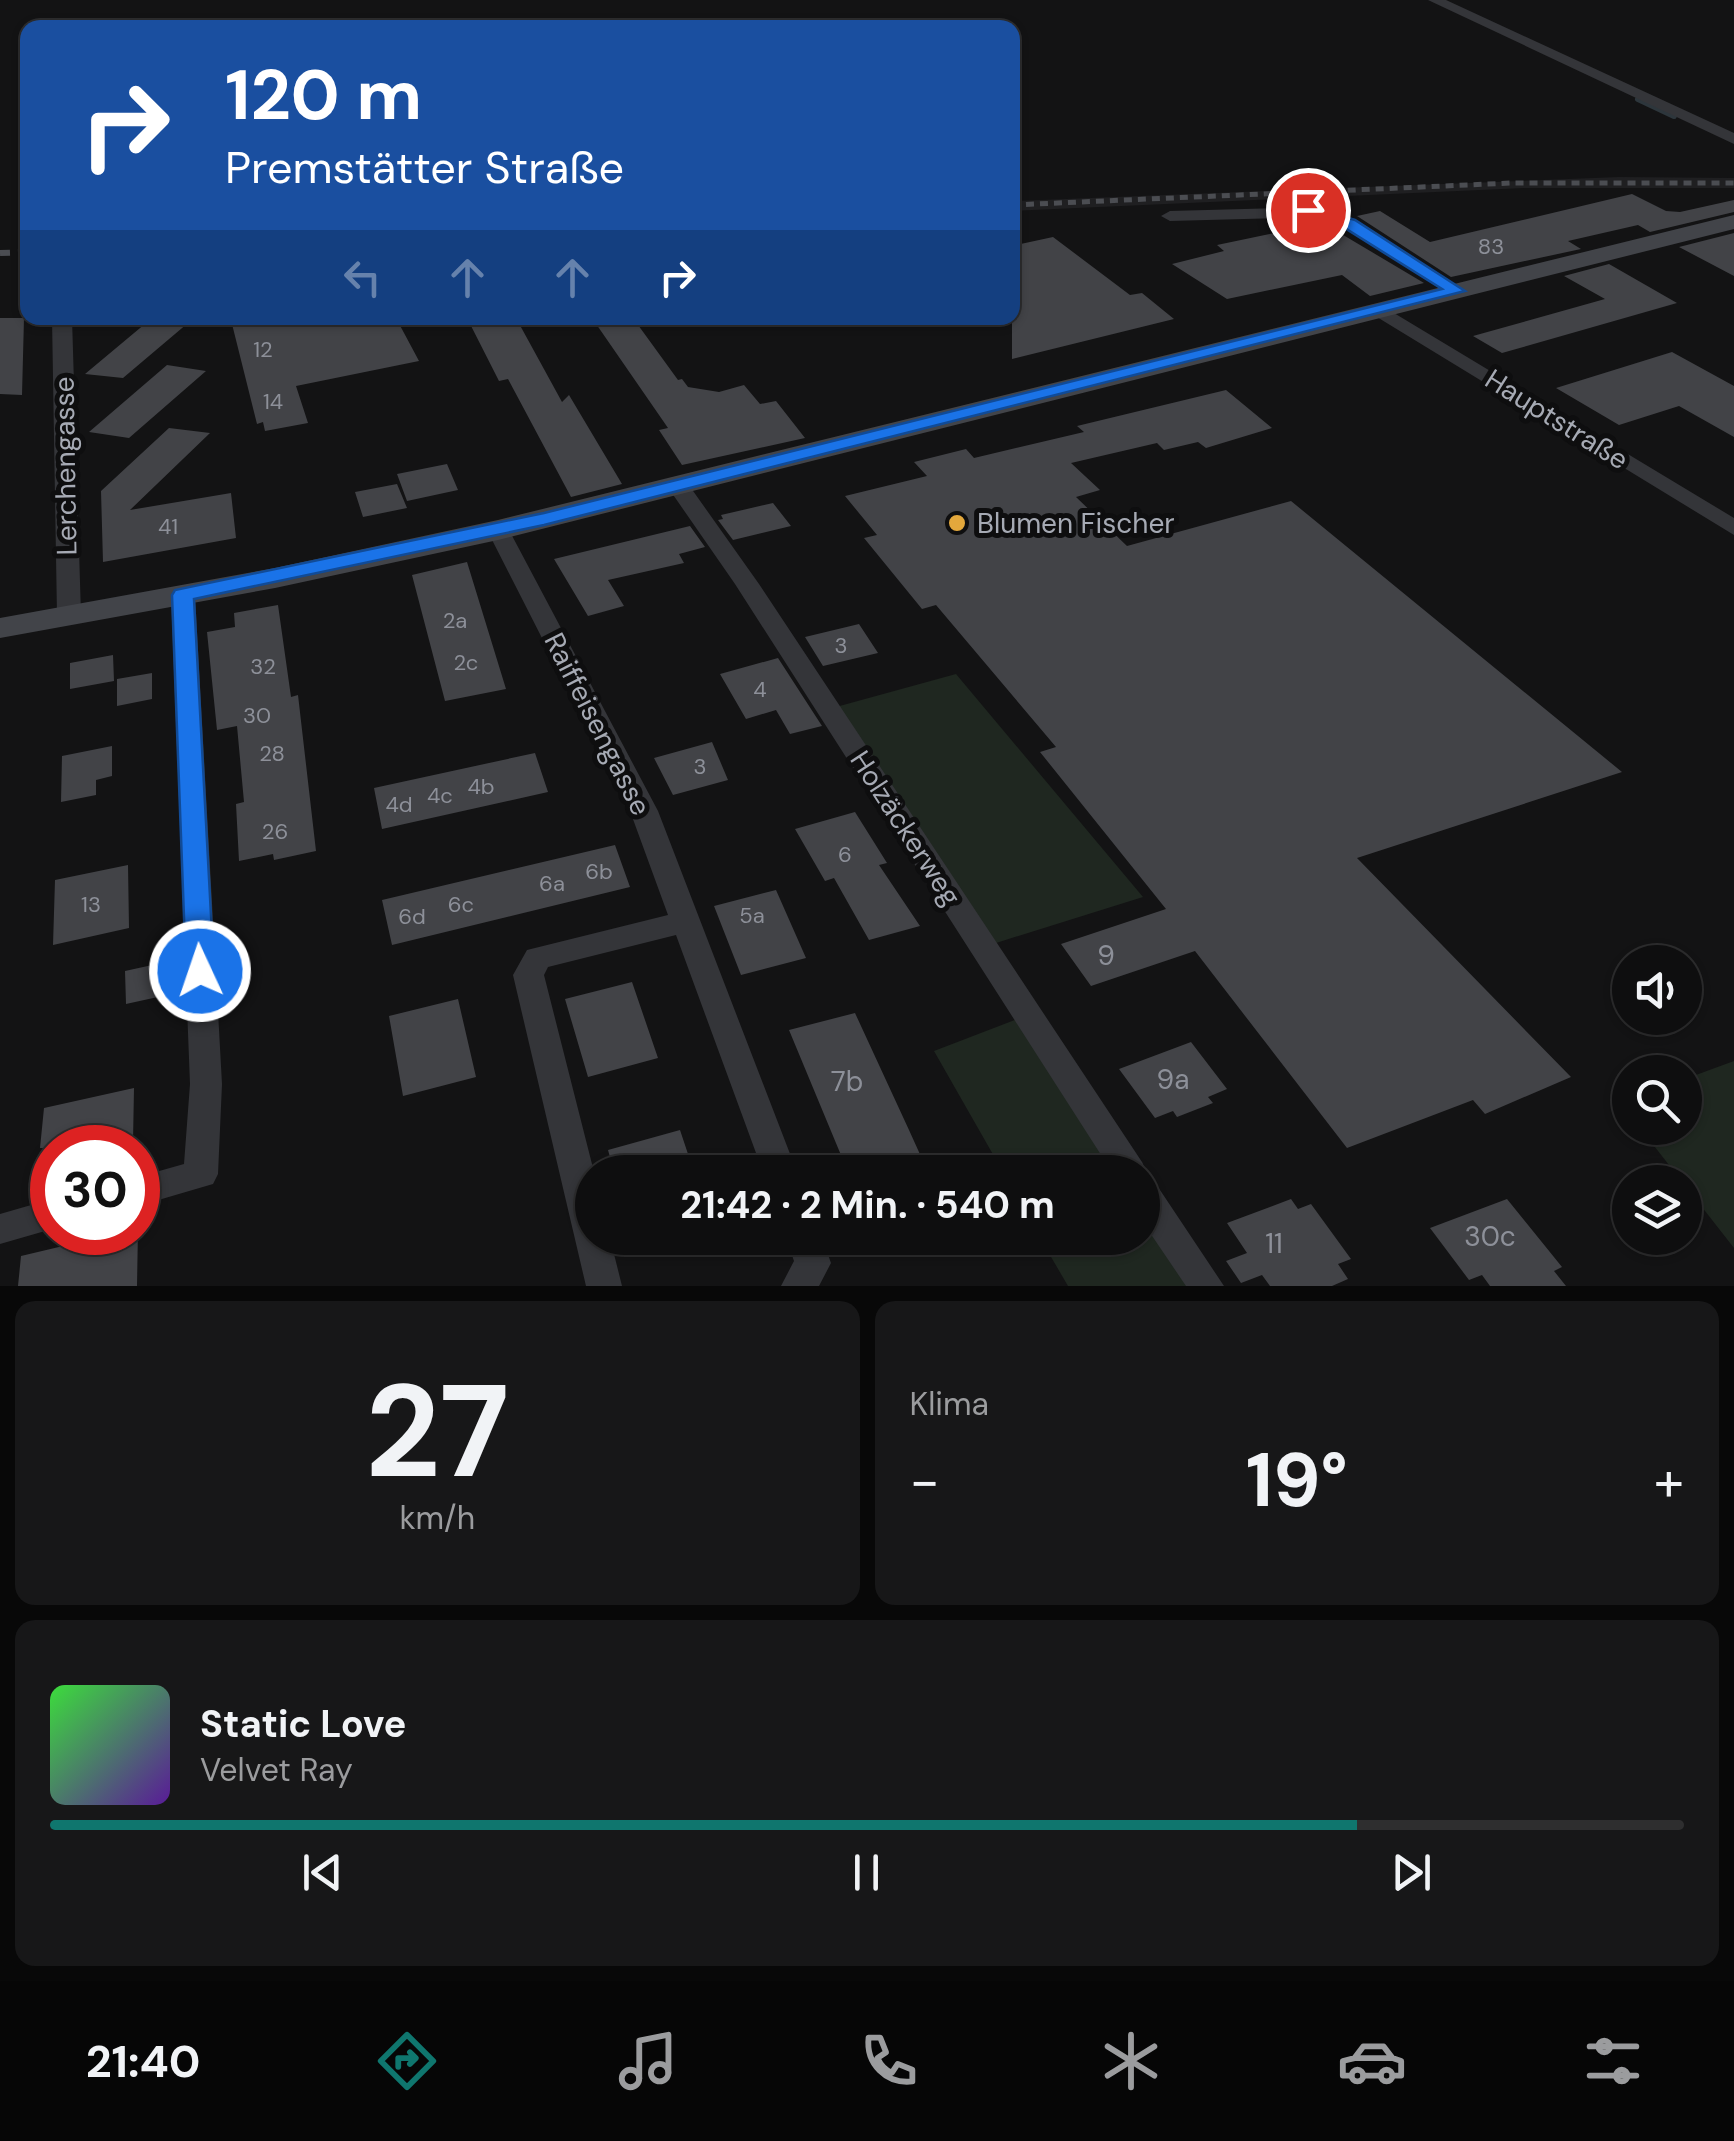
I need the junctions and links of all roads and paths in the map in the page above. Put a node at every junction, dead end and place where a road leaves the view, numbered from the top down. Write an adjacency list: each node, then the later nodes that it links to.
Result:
1 (1436, 0): 2 (street)
2 (1734, 139)
3 (1170, 216): 5 (street)
4 (1734, 222): 5 (main road)
5 (1456, 291): 6 (main road)
6 (1379, 310): 8 (main road); 9 (street, Hauptstraße)
7 (62, 325): 12 (street, Lerchengasse)
8 (678, 486): 10 (main road); 16 (street, Holzäckerweg)
9 (1734, 528)
10 (498, 530): 11 (main road); 14 (street, Raiffeisengasse)
11 (183, 595): 12 (main road); 17 (street)
12 (69, 615): 13 (main road)
13 (0, 628)
14 (686, 922): 15 (street, Raiffeisengasse); 22 (street)
15 (774, 1155)
16 (1119, 1155)
17 (160, 1186)
18 (1160, 1218): 24 (street)
19 (30, 1220): 20 (street)
20 (0, 1228)
21 (810, 1255): 23 (street)
22 (604, 1286)
23 (798, 1286)
24 (1206, 1286)

